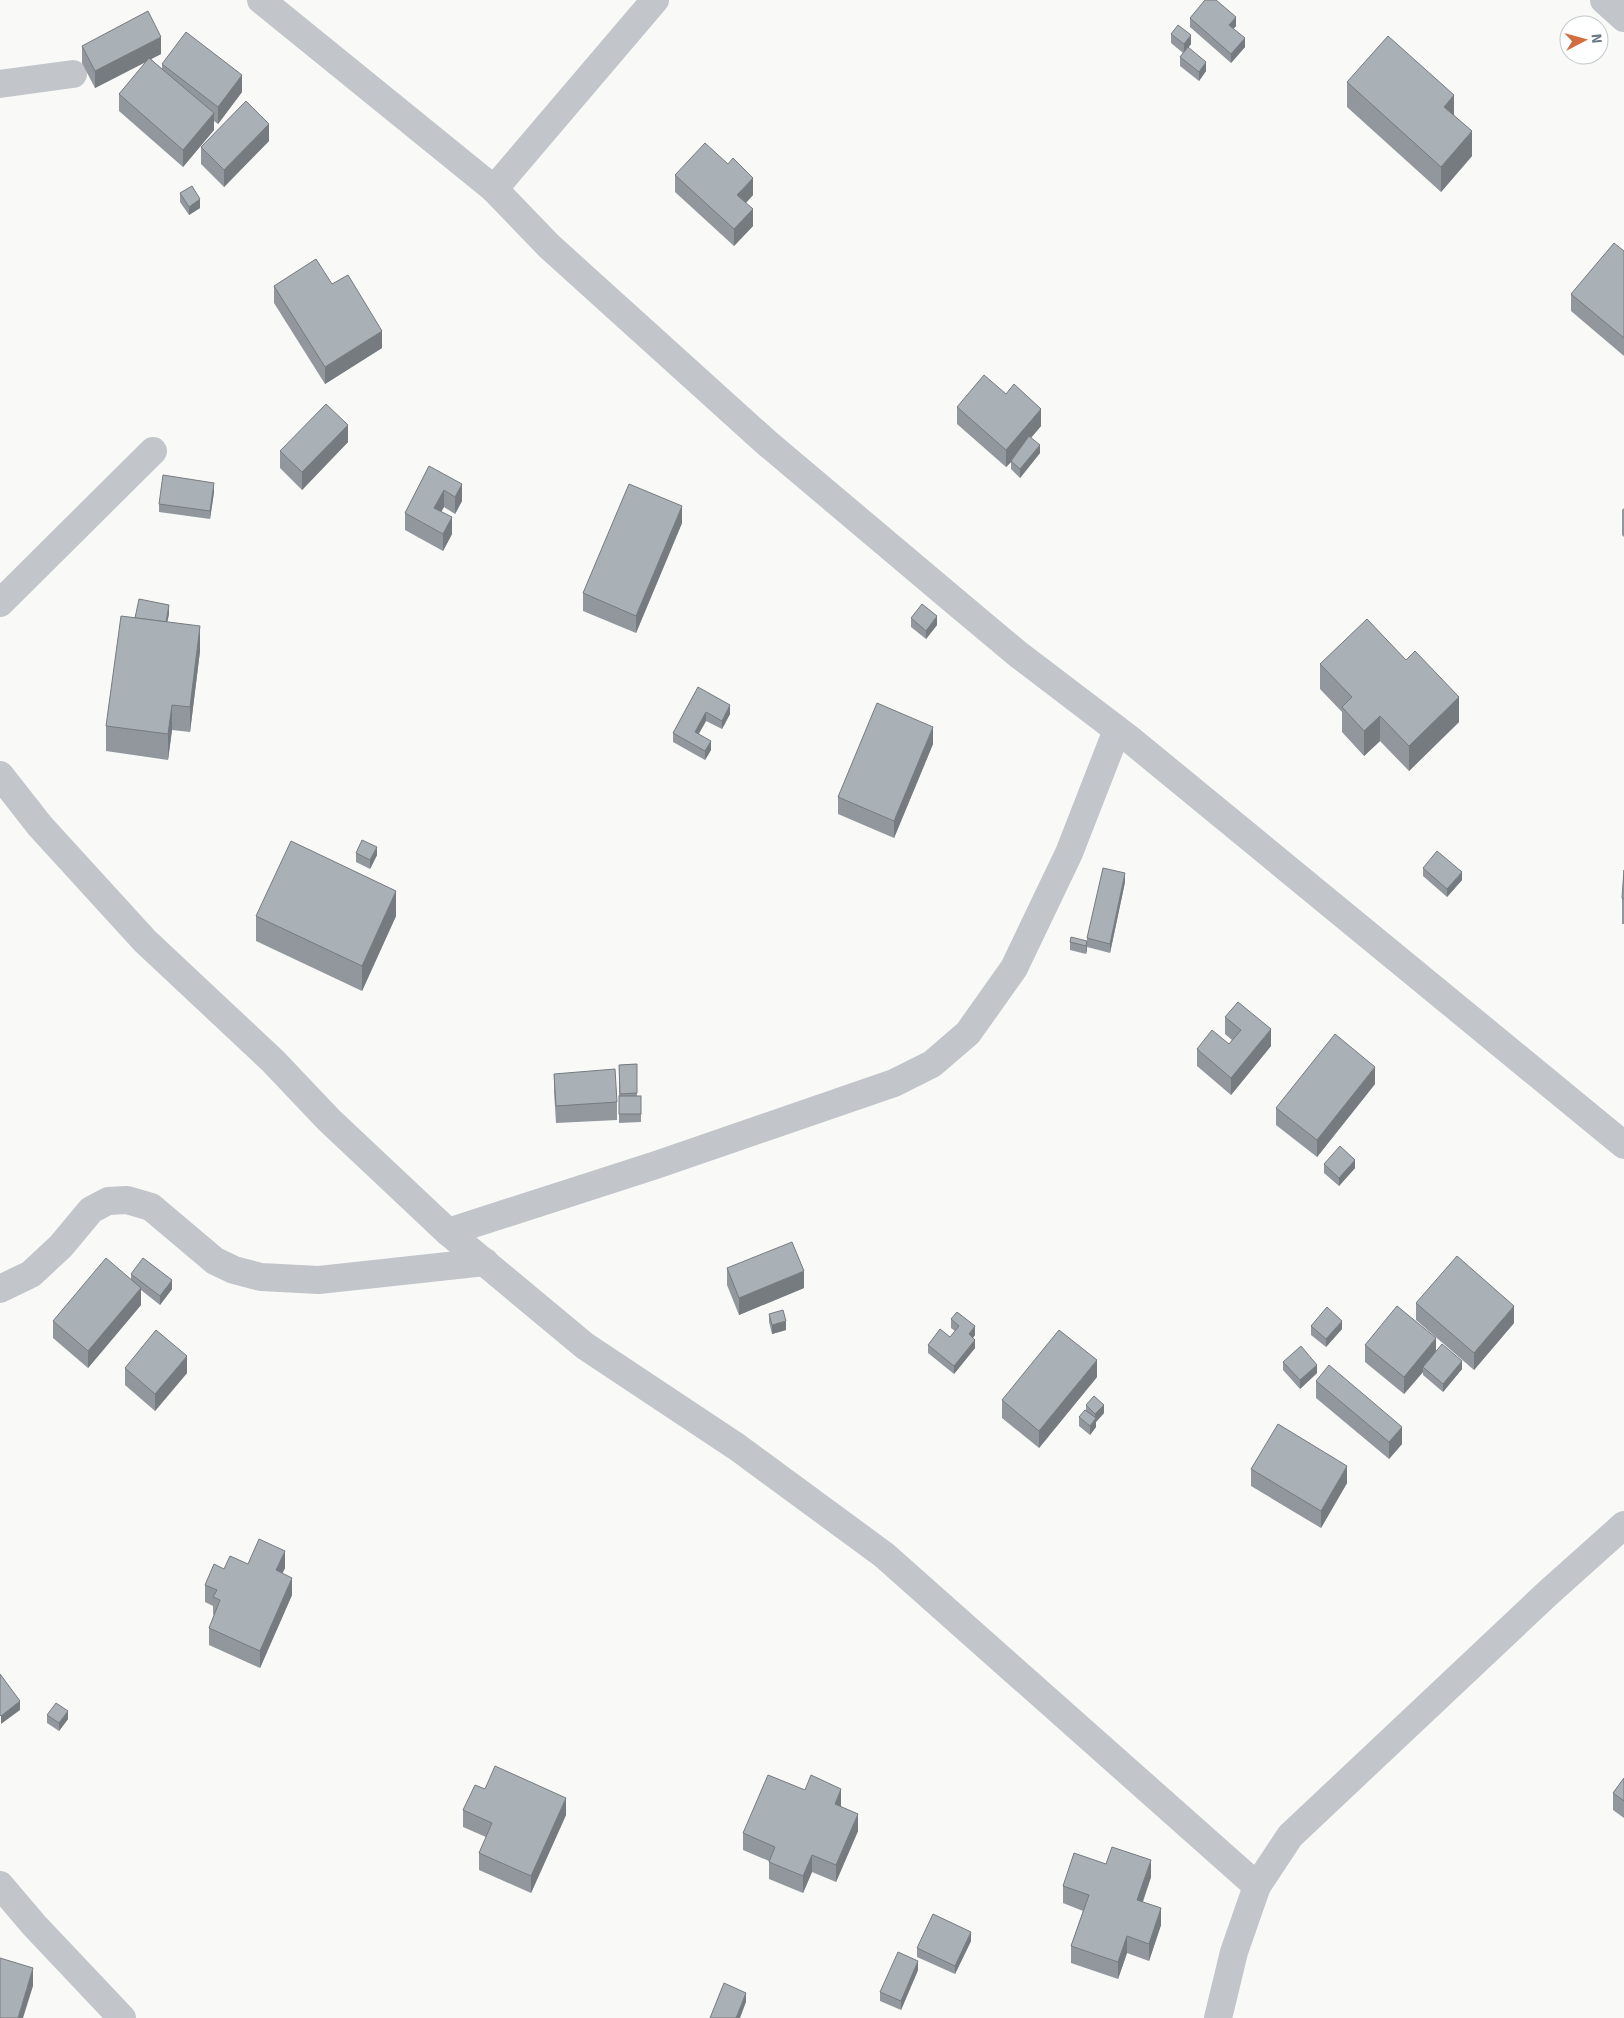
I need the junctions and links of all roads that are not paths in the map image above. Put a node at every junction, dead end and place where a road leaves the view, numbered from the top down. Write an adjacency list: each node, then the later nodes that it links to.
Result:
1 (261, 0): 7 (street)
2 (654, 0): 7 (street)
3 (1604, 0): 4 (street)
4 (1624, 18)
5 (73, 74): 6 (street)
6 (0, 84)
7 (494, 188): 10 (street)
8 (153, 451): 9 (street)
9 (0, 603)
10 (1117, 730): 12 (street); 13 (street)
11 (0, 774): 13 (street)
12 (1624, 1145)
13 (448, 1232): 14 (street)
14 (485, 1262): 15 (street); 18 (street)
15 (0, 1290)
16 (1624, 1525): 18 (street)
17 (0, 1885): 19 (street)
18 (1257, 1886): 20 (street)
19 (122, 2018)
20 (1218, 2018)

